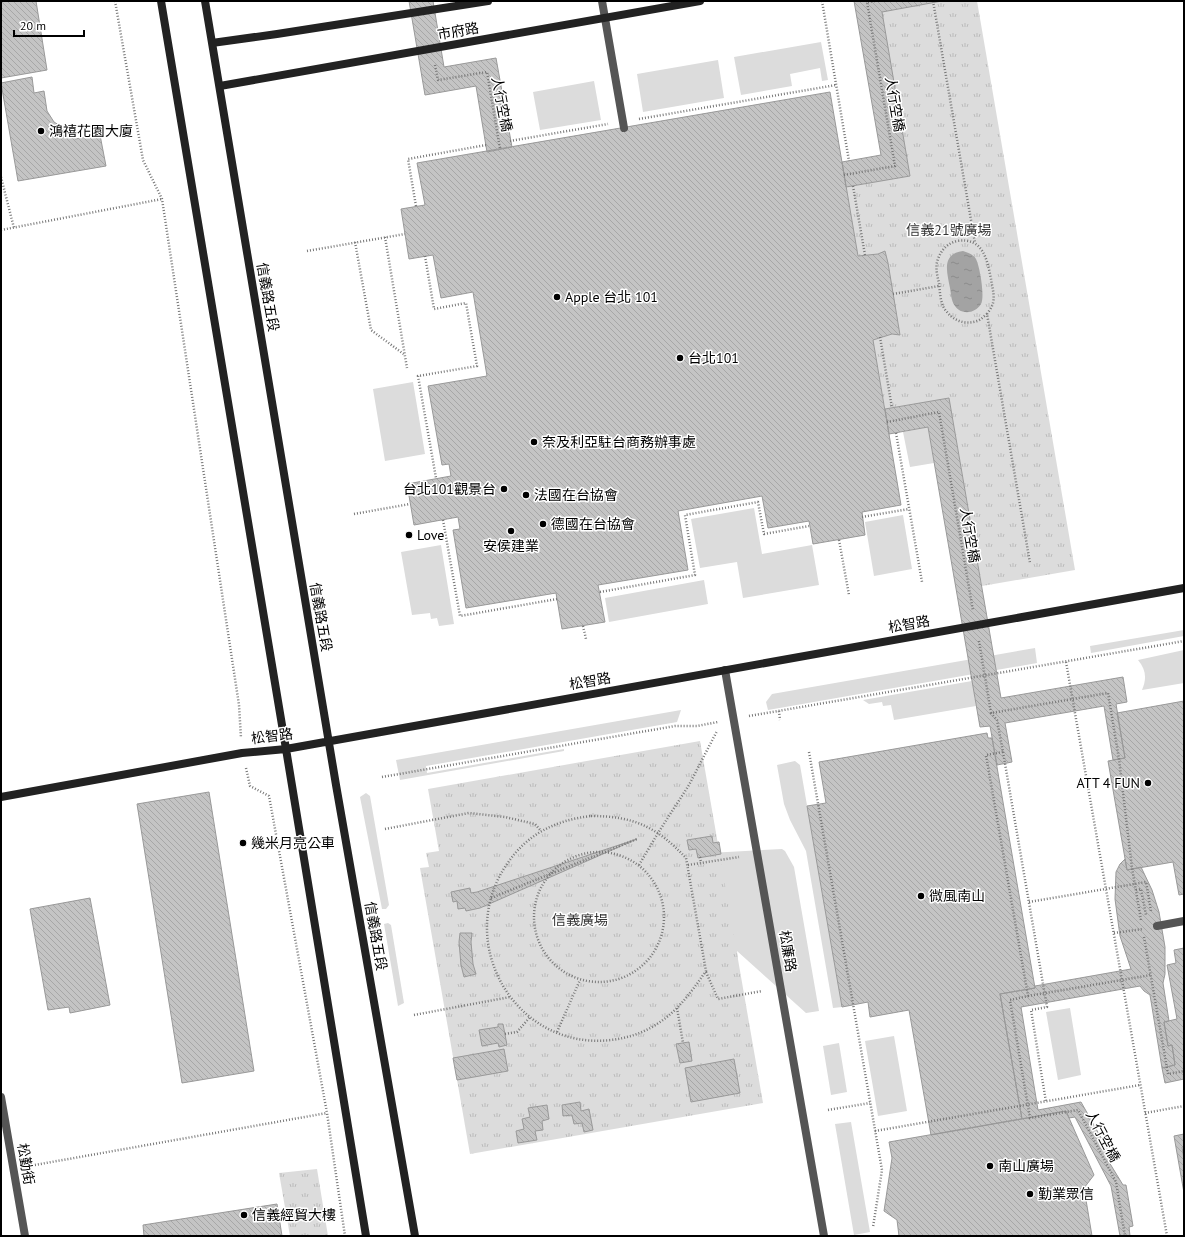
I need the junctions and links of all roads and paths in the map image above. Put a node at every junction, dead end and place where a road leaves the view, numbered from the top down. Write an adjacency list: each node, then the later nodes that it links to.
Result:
1 (115, 1): 23 (path)
2 (161, 1): 70 (main road)
3 (205, 1): 11 (main road, 信義路五段)
4 (488, 1): 11 (main road, 市府路)
5 (602, 1): 10 (street)
6 (700, 1): 10 (main road, 市府路)
7 (822, 1): 13 (path)
8 (875, 1): 20 (path, 人行空橋)
9 (933, 1): 30 (path)
10 (605, 18): 14 (main road, 市府路); 15 (street)
11 (212, 43): 14 (main road, 信義路五段)
12 (434, 59): 18 (path, 人行空橋)
13 (836, 85): 15 (path); 19 (path)
14 (220, 86): 69 (main road, 信義路五段)
15 (624, 125): 16 (path)
16 (510, 141)
17 (486, 145): 24 (path)
18 (500, 149)
19 (849, 161)
20 (844, 175)
21 (1, 177): 25 (path)
22 (853, 186): 32 (path)
23 (162, 199): 25 (path); 73 (path)
24 (416, 206)
25 (14, 228): 26 (path)
26 (1, 230)
27 (405, 234): 28 (path)
28 (385, 237): 29 (path); 38 (path)
29 (355, 242): 31 (path); 38 (path)
30 (975, 243): 34 (path); 36 (path)
31 (307, 251)
32 (865, 255)
33 (425, 256): 43 (path)
34 (939, 286): 35 (path); 36 (path)
35 (893, 294)
36 (987, 314): 51 (path)
37 (880, 337): 40 (path)
38 (405, 355): 39 (path)
39 (408, 368)
40 (892, 408)
41 (886, 422): 57 (path, 人行空橋)
42 (896, 433): 45 (path)
43 (436, 478)
44 (410, 504): 46 (path)
45 (909, 509): 47 (path); 52 (path)
46 (354, 514)
47 (862, 517)
48 (443, 520): 56 (path)
49 (809, 526): 54 (path)
50 (839, 540): 55 (path)
51 (1030, 563)
52 (922, 582)
53 (1184, 588): 63 (main road, 松智路)
54 (600, 592)
55 (849, 595)
56 (557, 599)
57 (974, 613)
58 (583, 626): 60 (path)
59 (978, 636): 65 (path)
60 (586, 639)
61 (1184, 641): 62 (path)
62 (1066, 662): 64 (path); 88 (path)
63 (725, 670): 66 (street, 松廉路); 69 (main road, 松智路)
64 (779, 711): 66 (path); 67 (path)
65 (991, 713): 72 (path); 74 (path)
66 (734, 719): 75 (path); 124 (street, 松廉路)
67 (780, 720)
68 (717, 731): 79 (path)
69 (329, 741): 70 (main road, 松智路); 123 (main road, 信義路五段)
70 (286, 749): 73 (main road, 松智路); 122 (main road)
71 (809, 752): 112 (path)
72 (1003, 752): 91 (path); 101 (path)
73 (242, 753): 76 (main road, 松智路); 115 (path)
74 (1119, 759)
75 (382, 777)
76 (1, 797)
77 (385, 829): 78 (path)
78 (541, 831): 79 (path); 90 (path)
79 (658, 833): 85 (path); 86 (path)
80 (638, 839): 81 (path)
81 (605, 852): 86 (path); 87 (path); 87 (path)
82 (739, 856): 84 (path)
83 (700, 857): 84 (path)
84 (701, 863): 85 (path)
85 (688, 865): 97 (path)
86 (639, 866): 99 (path)
87 (549, 875): 90 (path); 99 (path)
88 (1106, 888): 91 (path); 92 (path); 96 (path)
89 (1136, 890): 93 (path)
90 (491, 898): 102 (path)
91 (1029, 902): 111 (path)
92 (1151, 914)
93 (1146, 921)
94 (1184, 921): 95 (street)
95 (1157, 926): 96 (path)
96 (1114, 934): 109 (path)
97 (706, 971): 100 (path); 103 (path)
98 (1151, 975): 101 (path, 人行空橋)
99 (580, 980): 106 (path)
100 (762, 991)
101 (1028, 996): 125 (path, 人行空橋)
102 (510, 997): 104 (path); 105 (path)
103 (677, 1008): 106 (path); 108 (path)
104 (414, 1015)
105 (530, 1017): 106 (path); 107 (path)
106 (557, 1032)
107 (505, 1034)
108 (683, 1043)
109 (1140, 1085): 111 (path); 116 (path)
110 (1, 1097): 118 (street, 松勤街)
111 (1046, 1102): 117 (path)
112 (870, 1103): 114 (path); 117 (path)
113 (1184, 1106): 116 (path)
114 (828, 1110)
115 (326, 1113): 118 (path); 121 (path)
116 (1145, 1113): 126 (path)
117 (875, 1131): 119 (path)
118 (14, 1169): 120 (street, 松勤街)
119 (873, 1227)
120 (25, 1236)
121 (345, 1236)
122 (366, 1236)
123 (415, 1236)
124 (824, 1236)
125 (1126, 1236)
126 (1167, 1236)

